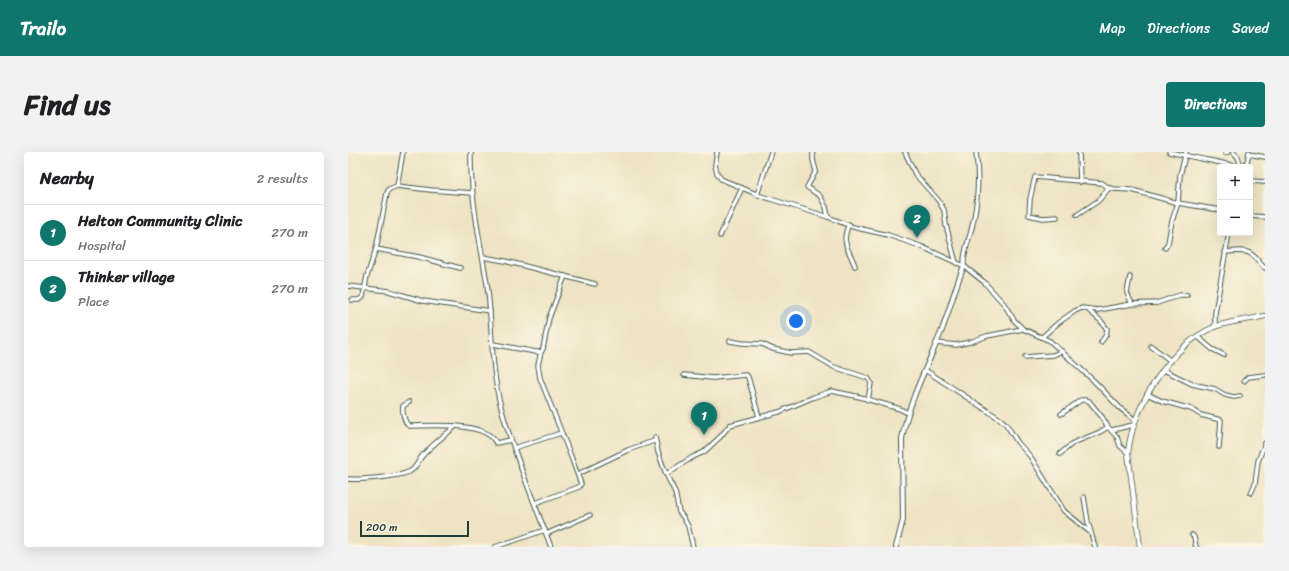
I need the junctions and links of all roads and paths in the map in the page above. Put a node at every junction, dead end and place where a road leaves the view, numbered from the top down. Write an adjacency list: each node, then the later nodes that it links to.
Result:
1 (403, 152): 20 (street)
2 (471, 152): 23 (street)
3 (717, 152): 21 (street)
4 (771, 152): 24 (street)
5 (813, 152): 29 (street)
6 (905, 152): 39 (street)
7 (976, 152): 41 (street)
8 (1079, 152): 18 (street)
9 (1169, 152): 11 (street)
10 (1233, 152): 15 (street)
11 (1186, 153): 14 (street); 25 (street)
12 (1249, 153): 13 (street); 16 (street)
13 (1265, 157)
14 (1229, 164)
15 (1240, 164)
16 (1245, 164)
17 (1253, 181): 19 (street)
18 (1080, 182): 22 (street); 30 (street)
19 (1265, 182)
20 (397, 186): 23 (street); 36 (street)
21 (742, 188): 24 (street); 33 (street)
22 (1109, 188): 25 (street); 27 (street)
23 (472, 193): 38 (street)
24 (757, 195): 29 (street)
25 (1178, 203): 26 (street); 35 (street)
26 (1217, 210)
27 (1077, 215)
28 (1253, 216): 31 (street)
29 (828, 217): 32 (street)
30 (1057, 217)
31 (1265, 217)
32 (849, 224): 39 (street); 40 (street)
33 (720, 236)
34 (1228, 236): 37 (street)
35 (1165, 248)
36 (376, 249): 42 (street); 48 (street)
37 (1225, 252): 43 (street); 55 (street)
38 (483, 257): 44 (street); 53 (street)
39 (956, 263): 41 (street)
40 (855, 266)
41 (964, 266): 56 (street); 61 (street)
42 (460, 268)
43 (1265, 268)
44 (565, 276): 46 (street); 65 (street)
45 (1130, 277): 51 (street)
46 (594, 284)
47 (348, 286): 48 (street)
48 (364, 288): 50 (street); 53 (street)
49 (1187, 295): 51 (street)
50 (352, 300)
51 (1132, 304): 52 (street)
52 (1088, 310): 57 (street); 60 (street)
53 (490, 311): 62 (street)
54 (1265, 316): 55 (main road)
55 (1215, 327): 58 (main road)
56 (1024, 329): 57 (street); 61 (street)
57 (1042, 337): 64 (street)
58 (1198, 337): 66 (street); 68 (main road)
59 (730, 341): 76 (street)
60 (1101, 342)
61 (936, 343): 69 (street)
62 (493, 344): 65 (street); 87 (street)
63 (1151, 346): 68 (street)
64 (1062, 351): 67 (street); 81 (street)
65 (541, 352): 86 (street)
66 (1224, 355)
67 (1025, 357)
68 (1171, 361): 70 (main road)
69 (925, 370): 78 (street); 101 (street)
70 (1164, 370): 74 (main road); 75 (street)
71 (684, 375): 80 (street)
72 (1265, 376): 73 (street)
73 (1244, 381)
74 (1147, 394): 81 (main road); 89 (street)
75 (1240, 396)
76 (868, 400): 78 (street); 80 (street)
77 (409, 402): 83 (street)
78 (908, 413): 106 (street)
79 (1061, 414): 84 (street)
80 (759, 417): 94 (street)
81 (1135, 420): 82 (main road)
82 (1133, 425): 85 (street); 91 (main road)
83 (456, 426): 87 (street); 95 (street)
84 (1108, 426): 85 (street); 92 (street)
85 (1112, 430): 91 (street)
86 (561, 433): 90 (street); 93 (street)
87 (511, 440): 90 (street)
88 (1265, 443): 96 (street)
89 (1219, 446)
90 (514, 448): 98 (street)
91 (1128, 453): 108 (main road)
92 (1060, 454)
93 (578, 474): 94 (street); 98 (street)
94 (666, 474): 105 (street)
95 (348, 479)
96 (1251, 493)
97 (1084, 497): 101 (street)
98 (535, 503): 100 (street)
99 (590, 515): 100 (street)
100 (545, 532): 103 (street); 104 (street)
101 (1090, 532): 107 (street)
102 (1192, 535): 109 (street)
103 (495, 547)
104 (551, 547)
105 (693, 547)
106 (896, 547)
107 (1095, 547)
108 (1140, 547)
109 (1196, 547)

